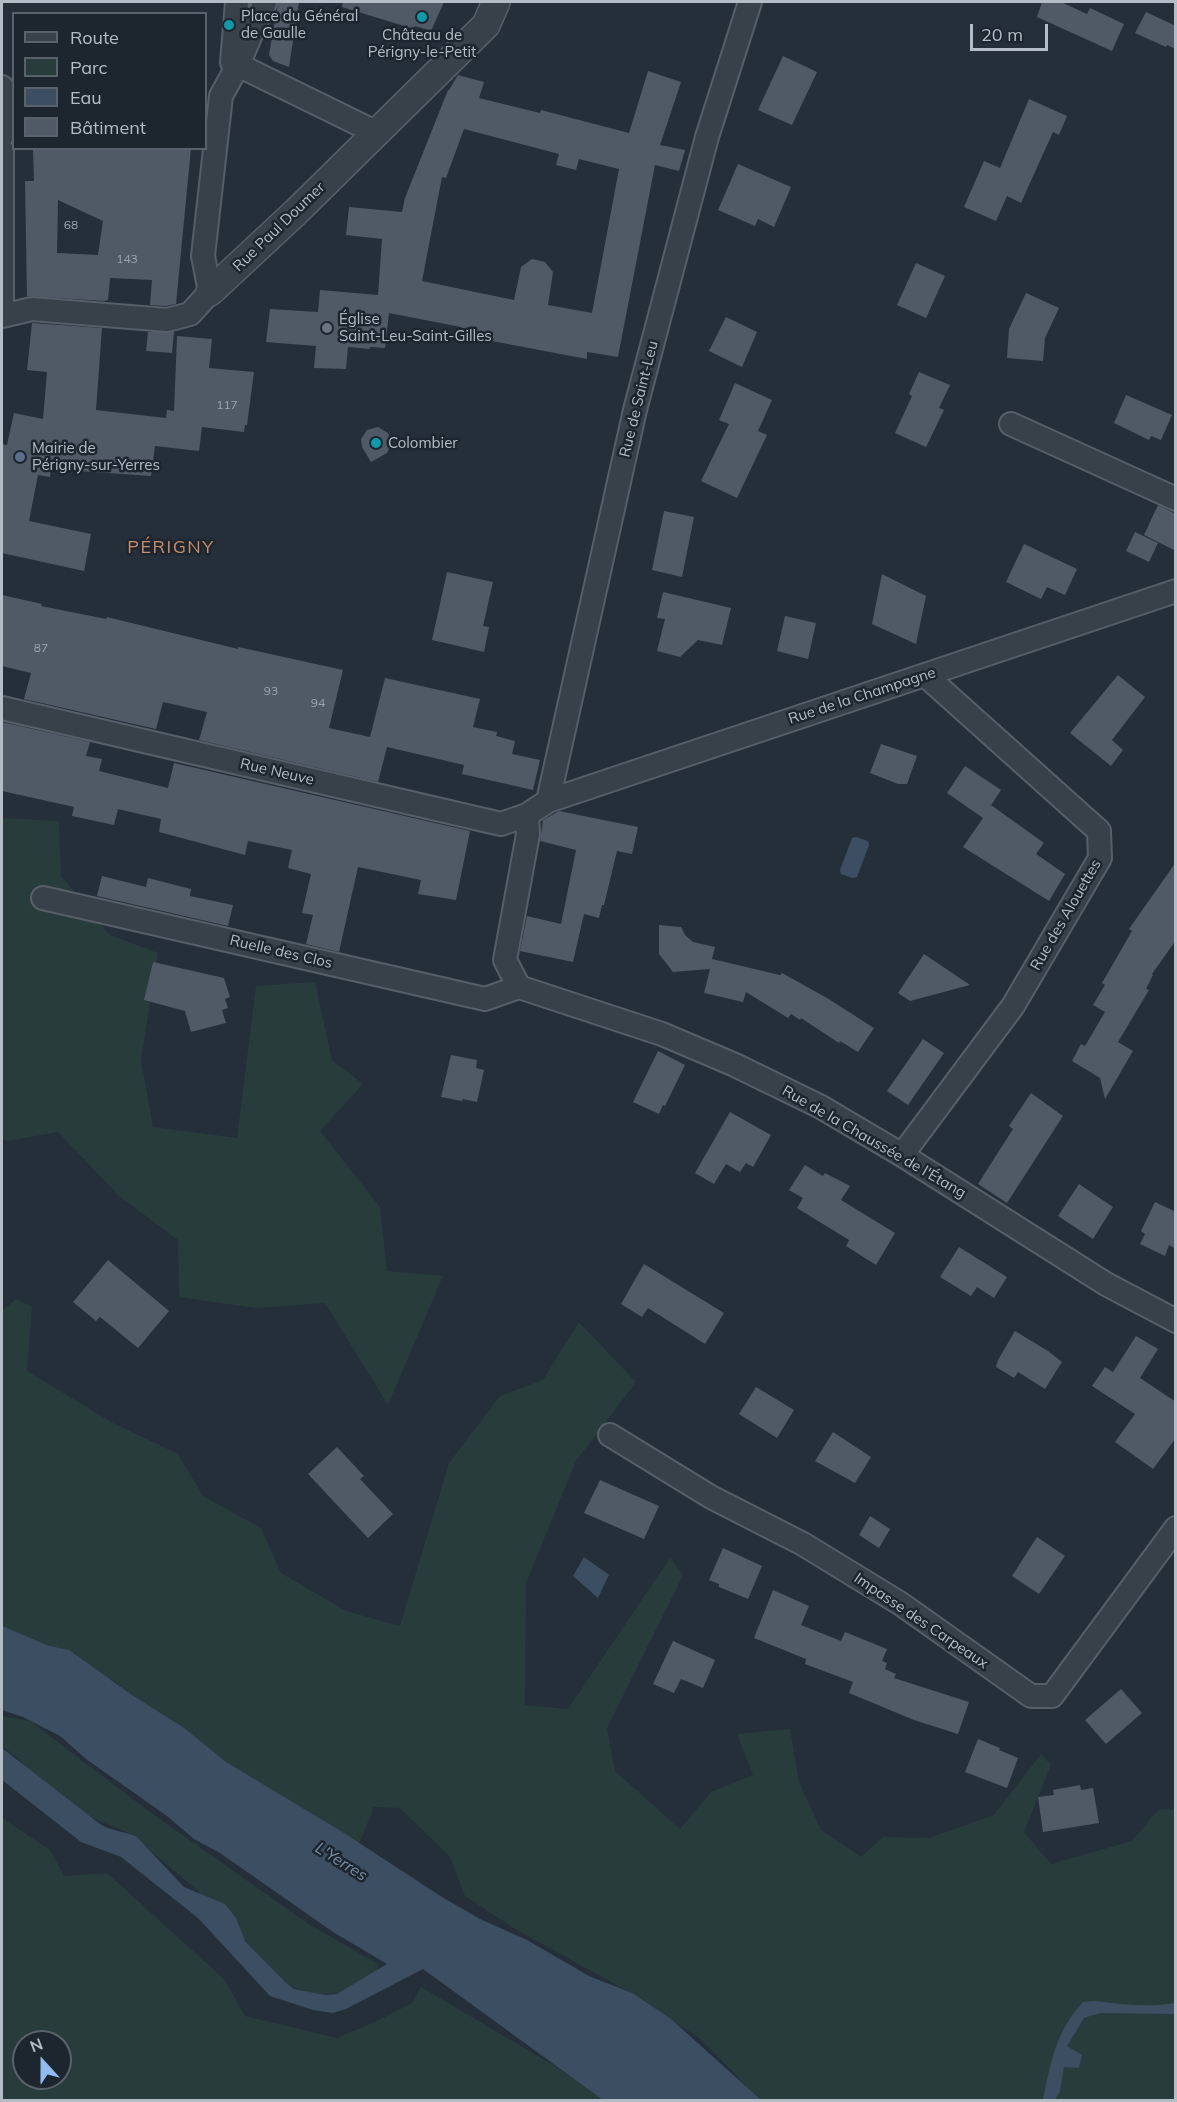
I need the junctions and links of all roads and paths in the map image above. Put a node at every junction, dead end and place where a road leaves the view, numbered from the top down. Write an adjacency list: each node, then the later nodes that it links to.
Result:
1 (237, 2): 5 (street)
2 (265, 2): 5 (street)
3 (496, 2): 7 (street, Rue Paul Doumer)
4 (750, 2): 18 (street, Rue de Saint-Leu)
5 (238, 65): 7 (street); 11 (street)
6 (2, 87): 8 (street)
7 (377, 133): 11 (street, Rue Paul Doumer)
8 (2, 136)
9 (2, 150): 10 (street)
10 (2, 242): 12 (street)
11 (210, 292): 12 (street, Rue Paul Doumer)
12 (2, 316)
13 (1011, 424): 14 (street)
14 (1176, 499)
15 (1176, 591): 16 (street, Rue de la Champagne)
16 (925, 675): 18 (street, Rue de la Champagne); 22 (street, Rue des Alouettes)
17 (2, 708): 19 (street, Rue Neuve)
18 (548, 801): 19 (street, Rue Neuve)
19 (527, 815): 21 (street)
20 (43, 898): 21 (street, Ruelle des Clos)
21 (519, 987): 22 (street, Rue de la Chaussée de l'Étang)
22 (902, 1155): 23 (street, Rue de la Chaussée de l'Étang)
23 (1176, 1321)
24 (610, 1434): 25 (street, Impasse des Carpeaux)
25 (1176, 1528)

